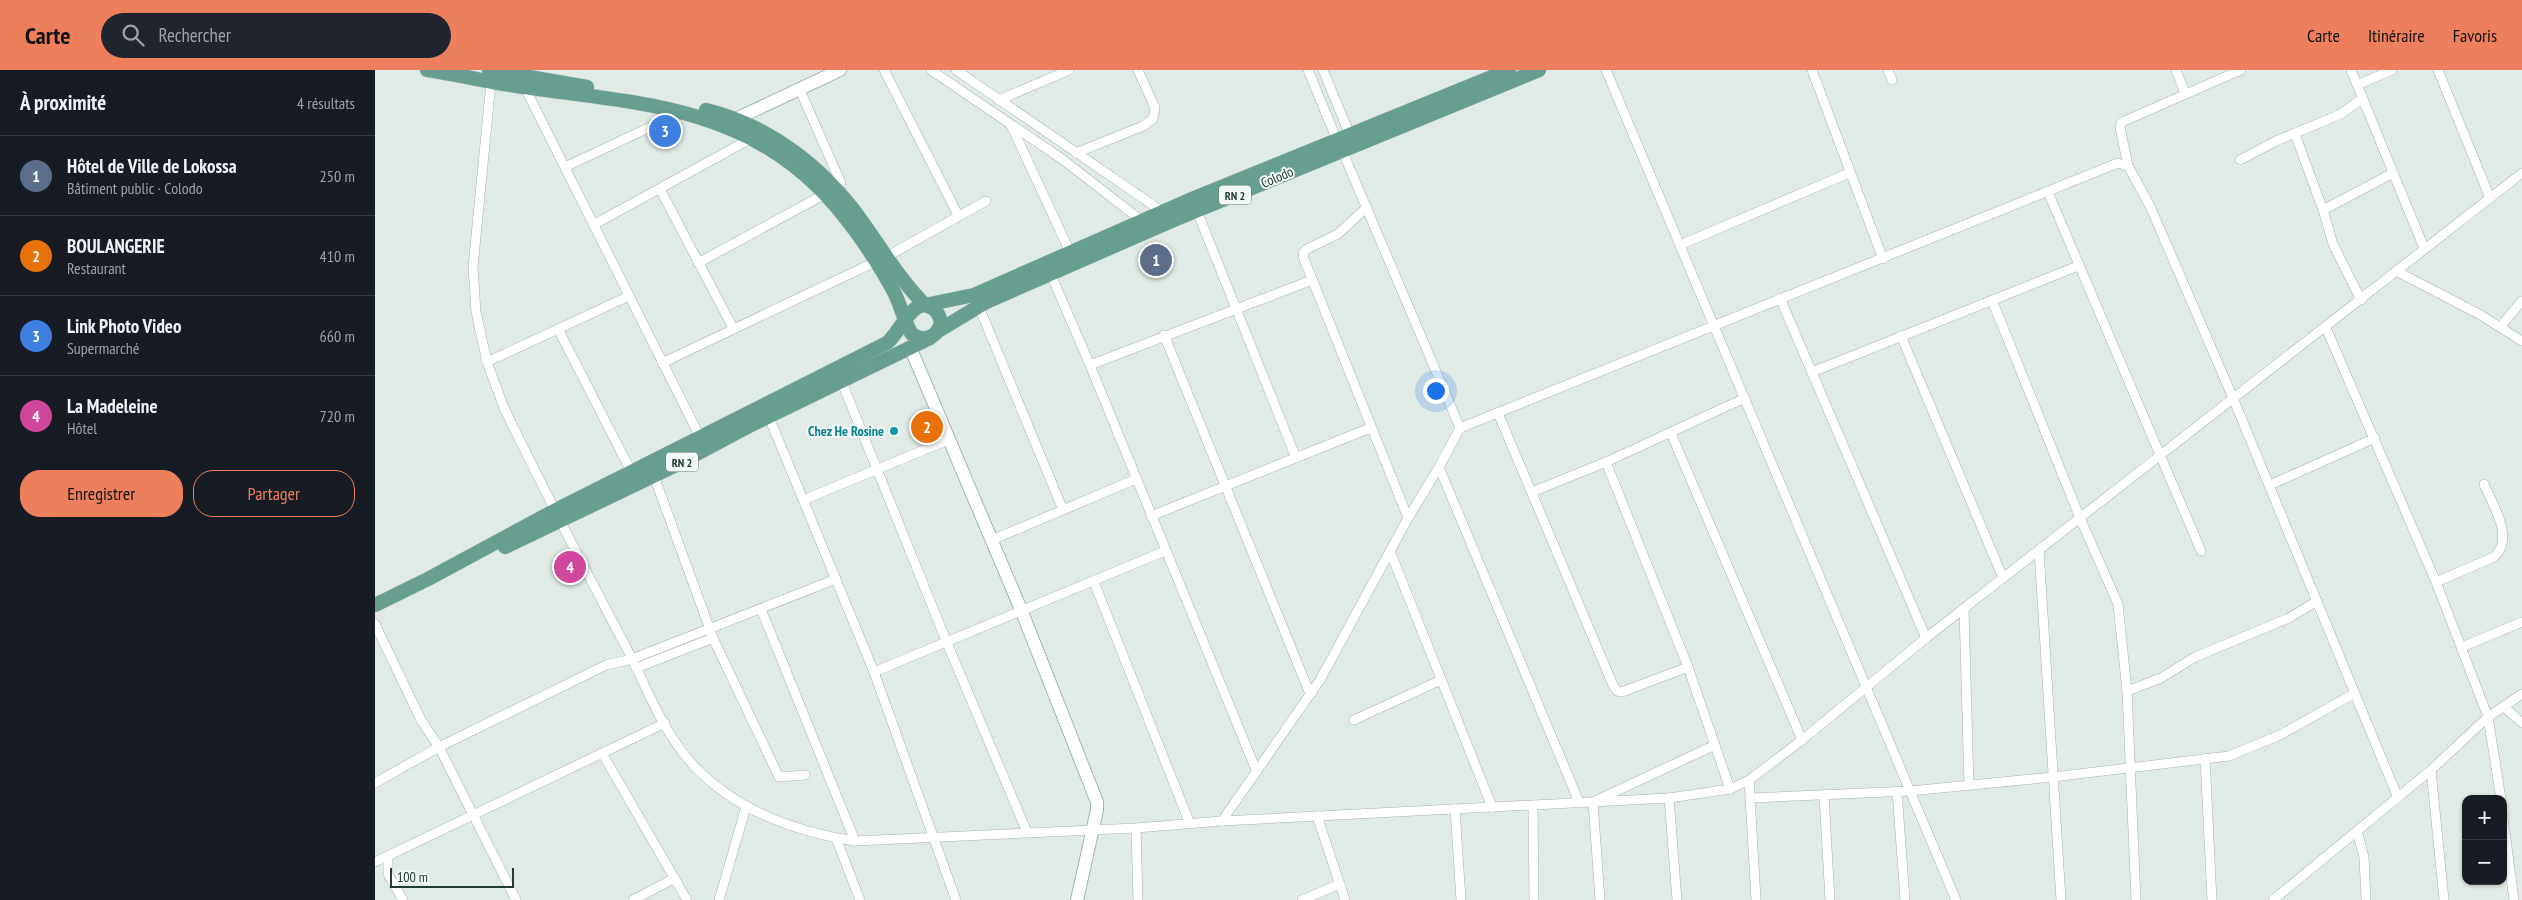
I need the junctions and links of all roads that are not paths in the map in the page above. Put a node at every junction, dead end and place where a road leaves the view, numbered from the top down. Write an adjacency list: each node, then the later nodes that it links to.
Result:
1 (427, 70): 20 (main road)
2 (840, 70): 24 (main road)
3 (884, 70): 50 (street)
4 (931, 70): 30 (street)
5 (956, 70): 27 (street)
6 (1069, 70): 27 (street)
7 (1138, 70): 34 (street)
8 (1308, 70): 33 (street)
9 (1323, 70): 33 (street)
10 (1509, 70): 33 (main road, Colodo / RN 2)
11 (1539, 70): 33 (main road, Colodo / RN 2)
12 (1606, 70): 53 (street)
13 (1811, 70): 38 (street)
14 (1888, 70): 21 (street)
15 (2175, 70): 25 (street)
16 (2241, 70): 25 (street)
17 (2351, 70): 23 (street)
18 (2391, 70): 23 (street)
19 (2438, 70): 44 (street)
20 (491, 73): 22 (main road); 82 (street)
21 (1892, 80)
22 (522, 82): 28 (main road); 29 (main road); 37 (street)
23 (2357, 85): 26 (street)
24 (799, 88): 29 (main road); 42 (street)
25 (2185, 93): 36 (street)
26 (2363, 98): 31 (street); 39 (street)
27 (999, 100): 34 (street)
28 (682, 112): 32 (main road); 37 (street)
29 (738, 118): 42 (main road)
30 (1010, 123): 51 (street); 55 (street)
31 (2295, 134): 35 (street); 48 (street)
32 (752, 138): 41 (street); 42 (main road)
33 (1343, 142): 46 (main road, Colodo / RN 2); 47 (street)
34 (1076, 153): 49 (street)
35 (2240, 160)
36 (2128, 166): 43 (street); 88 (street)
37 (565, 167): 52 (street)
38 (1849, 173): 53 (street); 57 (street)
39 (2393, 173): 48 (street); 54 (street)
40 (2522, 173): 44 (street)
41 (660, 189): 52 (street); 58 (street)
42 (830, 191): 56 (main road); 58 (street)
43 (2048, 192): 57 (street); 59 (street)
44 (2490, 198): 54 (street)
45 (986, 200): 50 (street)
46 (1195, 205): 49 (main road, Colodo / RN 2); 60 (main road, Colodo / RN 2); 70 (street)
47 (1367, 207): 62 (street); 92 (street)
48 (2323, 210): 66 (street)
49 (1163, 212): 51 (main road, Colodo / RN 2)
50 (958, 215): 56 (street)
51 (1143, 221): 55 (main road, Colodo / RN 2)
52 (593, 225): 63 (street)
53 (1680, 245): 72 (street)
54 (2424, 248): 61 (street)
55 (1070, 252): 60 (main road, Colodo / RN 2)
56 (881, 259): 68 (main road); 71 (main road); 74 (street)
57 (1883, 259): 64 (street)
58 (698, 262): 74 (street)
59 (2078, 266): 65 (street); 97 (street)
60 (1049, 269): 68 (main road, Colodo / RN 2); 69 (main road, Colodo / RN 2); 84 (street)
61 (2396, 271): 66 (street); 73 (street)
62 (1311, 280): 70 (street); 91 (street)
63 (629, 296): 76 (street); 83 (street)
64 (1779, 298): 72 (street); 85 (street)
65 (1992, 300): 79 (street); 114 (street)
66 (2361, 300): 75 (street)
67 (2522, 301): 73 (street)
68 (925, 305): 71 (main road); 77 (main road)
69 (979, 307): 77 (main road, Colodo / RN 2); 110 (street)
70 (1237, 308): 78 (street); 98 (street)
71 (907, 320): 77 (main road); 95 (main road, RN 2)
72 (1714, 325): 87 (street); 89 (street)
73 (2500, 327): 80 (street)
74 (733, 328): 83 (street)
75 (2326, 328): 88 (street); 94 (street)
76 (558, 329): 82 (street); 102 (street)
77 (934, 334): 81 (main road, RN 2)
78 (1164, 335): 84 (street); 107 (street)
79 (1901, 336): 85 (street); 120 (street)
80 (2522, 342)
81 (910, 347): 86 (main road, RN 2); 96 (main road)
82 (487, 362): 111 (street)
83 (662, 363): 95 (street)
84 (1091, 365): 104 (street)
85 (1811, 372): 132 (street)
86 (841, 380): 90 (main road, RN 2); 101 (street)
87 (1745, 398): 93 (street); 140 (street)
88 (2233, 398): 97 (street); 105 (street)
89 (1498, 413): 92 (street); 108 (street)
90 (769, 417): 103 (main road, RN 2); 109 (street)
91 (1370, 428): 98 (street); 113 (street)
92 (1460, 428): 100 (street)
93 (1671, 433): 99 (street); 150 (street)
94 (2375, 438): 105 (street); 123 (street)
95 (701, 439): 102 (main road, RN 2)
96 (948, 440): 101 (street); 115 (main road)
97 (2159, 457): 114 (street); 119 (street)
98 (1296, 458): 107 (street)
99 (1606, 462): 108 (street); 136 (street)
100 (1439, 467): 113 (street); 171 (street)
101 (876, 470): 109 (street); 133 (street)
102 (632, 473): 111 (main road, RN 2)
103 (655, 476): 111 (main road, RN 2); 131 (street)
104 (1136, 479): 110 (street); 112 (street)
105 (2270, 484): 124 (street)
106 (2484, 484): 123 (street)
107 (1225, 486): 112 (street); 143 (street)
108 (1532, 492): 136 (street)
109 (803, 500): 121 (street)
110 (1063, 510): 115 (street)
111 (557, 515): 125 (main road, RN 2); 135 (street)
112 (1151, 516): 117 (street)
113 (1408, 518): 118 (street)
114 (2080, 518): 116 (street); 141 (street)
115 (991, 540): 128 (main road)
116 (2039, 550): 120 (street); 159 (street)
117 (1165, 551): 122 (street); 156 (street)
118 (1390, 551): 139 (street); 143 (street)
119 (2201, 551)
120 (2003, 578): 127 (street)
121 (836, 579): 126 (street); 138 (street)
122 (1094, 582): 128 (street); 180 (street)
123 (2436, 582): 134 (street)
124 (2317, 600): 141 (street); 142 (street)
125 (375, 605)
126 (761, 609): 131 (street); 188 (street)
127 (1964, 609): 132 (street); 162 (street)
128 (1022, 612): 133 (street); 182 (main road)
129 (2522, 622): 134 (street)
130 (375, 624): 152 (street)
131 (709, 629): 135 (street); 137 (street); 158 (street)
132 (1926, 638): 140 (street)
133 (947, 643): 138 (street); 184 (street)
134 (2462, 647): 146 (street)
135 (632, 659): 137 (street); 152 (street)
136 (1688, 667): 151 (street)
137 (636, 668): 148 (street)
138 (874, 672): 185 (street)
139 (1441, 680): 147 (street); 175 (street)
140 (1867, 688): 150 (street); 165 (street)
141 (2127, 691): 155 (street)
142 (2355, 693): 154 (street); 170 (street)
143 (1310, 694): 156 (street)
144 (2522, 694): 145 (street)
145 (2504, 707): 146 (street); 149 (street)
146 (2488, 716): 157 (street); 167 (street)
147 (1354, 720)
148 (665, 723): 153 (street); 174 (street)
149 (2522, 723)
150 (1802, 740): 160 (street)
151 (1715, 745): 163 (street); 172 (street)
152 (439, 747): 161 (street); 177 (street)
153 (602, 753): 177 (street); 192 (street)
154 (2205, 758): 155 (street); 216 (street)
155 (2129, 768): 159 (street); 215 (street)
156 (1256, 770): 179 (street)
157 (2431, 770): 170 (street); 219 (street)
158 (805, 775)
159 (2053, 777): 162 (street); 214 (street)
160 (1749, 780): 163 (street); 169 (street)
161 (375, 783)
162 (1969, 785): 165 (street)
163 (1730, 789): 168 (street)
164 (1897, 791): 165 (street); 166 (street); 212 (street)
165 (1910, 791): 213 (street)
166 (1824, 794): 169 (street); 211 (street)
167 (2500, 795)
168 (1669, 798): 172 (street); 209 (street)
169 (1752, 798): 210 (street)
170 (2398, 798): 183 (street)
171 (1579, 802): 172 (street); 173 (street)
172 (1593, 802): 208 (street)
173 (1533, 805): 175 (street); 207 (street)
174 (746, 806): 186 (street); 199 (street)
175 (1492, 807): 176 (street)
176 (1455, 809): 178 (street); 206 (street)
177 (473, 814): 189 (street); 196 (street)
178 (1317, 816): 179 (street); 194 (street)
179 (1222, 821): 180 (street)
180 (1191, 824): 181 (street)
181 (1135, 828): 182 (street); 203 (street)
182 (1093, 830): 184 (street); 202 (main road)
183 (2357, 831): 217 (street); 218 (street)
184 (1027, 832): 185 (street)
185 (934, 837): 188 (street); 201 (street)
186 (837, 838): 188 (street); 200 (street)
187 (2507, 840): 191 (street)
188 (855, 841)
189 (388, 856): 190 (street); 195 (street)
190 (375, 862)
191 (2512, 872): 193 (street); 220 (street)
192 (675, 878): 197 (street); 198 (street)
193 (2522, 878)
194 (1340, 884): 204 (street); 205 (street)
195 (403, 900)
196 (516, 900)
197 (633, 900)
198 (687, 900)
199 (719, 900)
200 (860, 900)
201 (956, 900)
202 (1077, 900)
203 (1138, 900)
204 (1302, 900)
205 (1345, 900)
206 (1461, 900)
207 (1534, 900)
208 (1600, 900)
209 (1677, 900)
210 (1756, 900)
211 (1830, 900)
212 (1905, 900)
213 (1956, 900)
214 (2061, 900)
215 (2136, 900)
216 (2211, 900)
217 (2273, 900)
218 (2366, 900)
219 (2444, 900)
220 (2514, 900)

